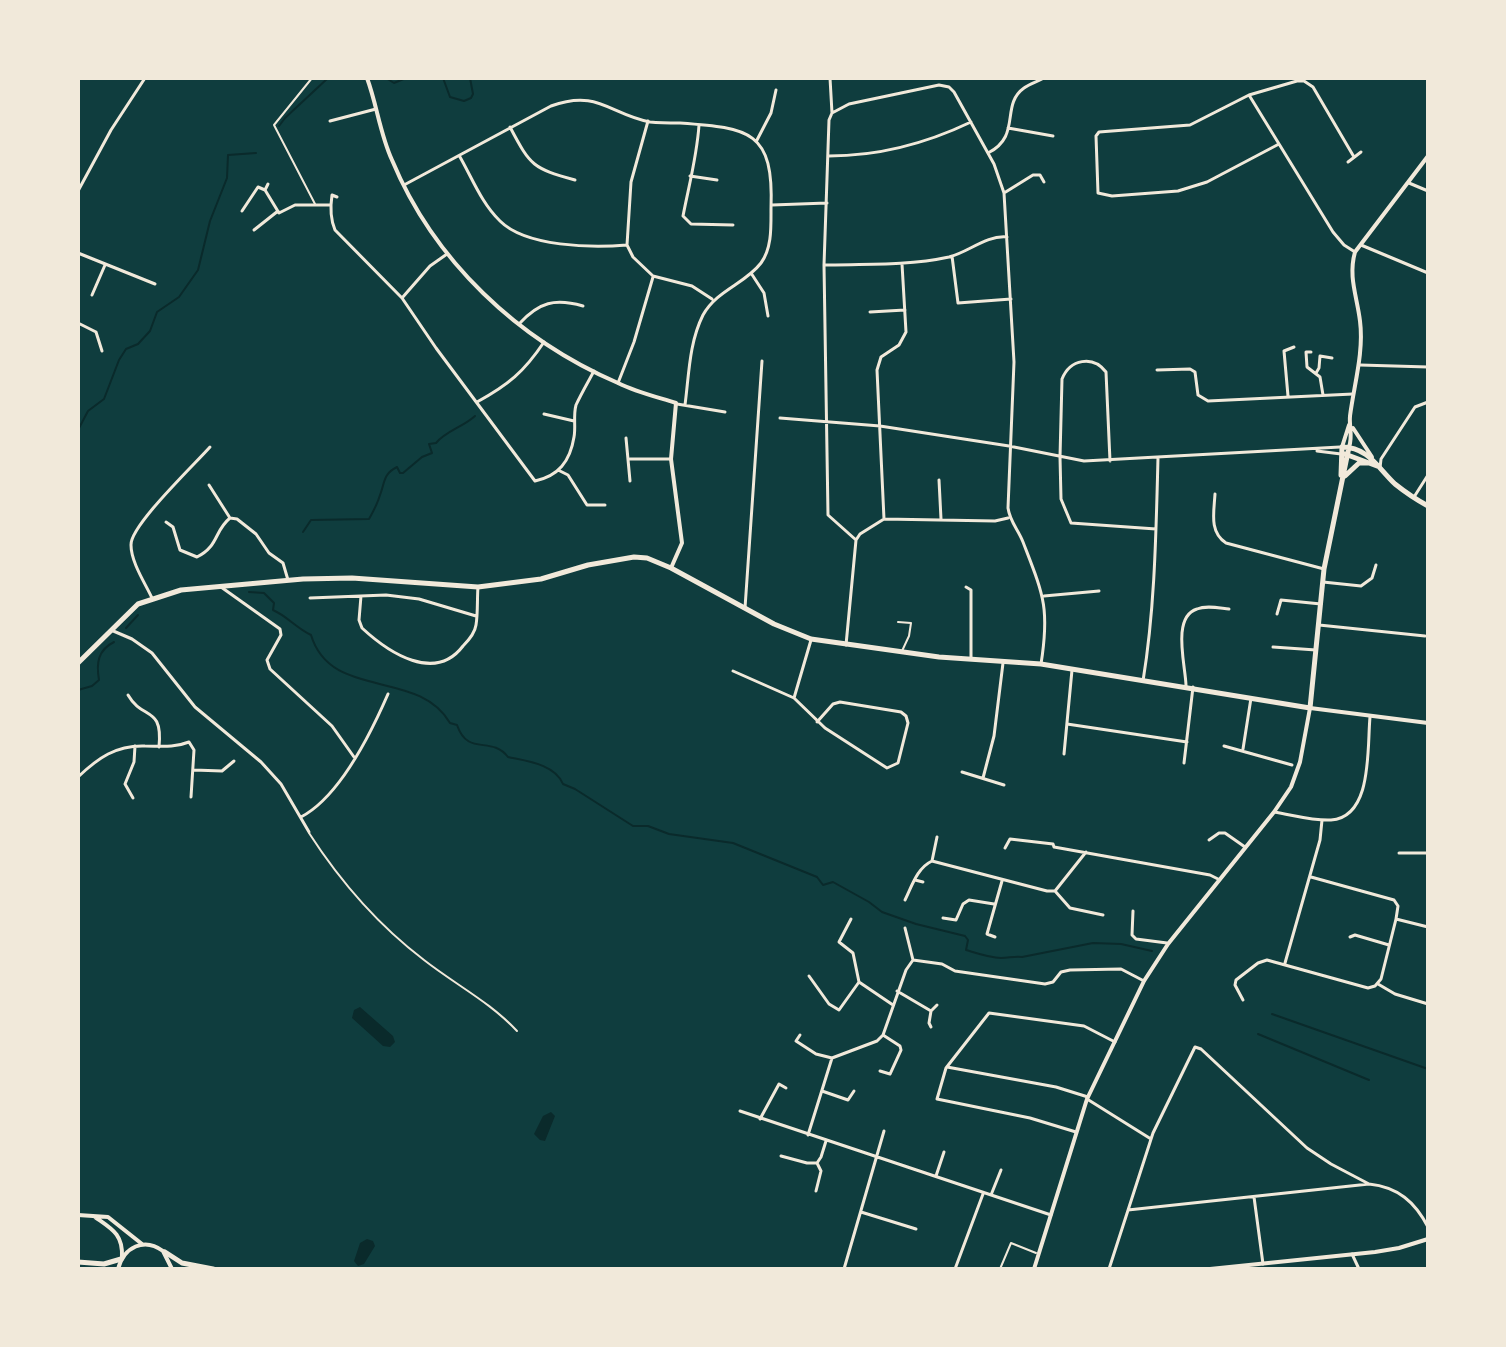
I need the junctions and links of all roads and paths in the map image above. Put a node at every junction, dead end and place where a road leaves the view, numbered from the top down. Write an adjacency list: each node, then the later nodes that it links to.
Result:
1 (145, 78): 34 (street)
2 (312, 78): 39 (lane)
3 (367, 78): 8 (street)
4 (830, 78): 9 (street)
5 (1042, 79): 15 (street)
6 (776, 90): 17 (street)
7 (1249, 95): 18 (street); 18 (street); 24 (street)
8 (376, 109): 10 (street); 32 (street)
9 (832, 113): 12 (street); 21 (street)
10 (330, 121)
11 (648, 121): 13 (street); 14 (street); 47 (street)
12 (971, 122): 20 (street); 21 (street)
13 (699, 125): 17 (street); 26 (street)
14 (510, 127): 23 (street); 27 (street)
15 (1008, 128): 16 (street); 20 (street)
16 (1053, 136)
17 (757, 140): 41 (street)
18 (1279, 144): 49 (street)
19 (1361, 152): 24 (street)
20 (988, 153): 36 (street)
21 (829, 156): 38 (street)
22 (1428, 156): 30 (street)
23 (460, 157): 32 (street); 47 (street)
24 (1354, 157): 25 (street)
25 (1348, 162)
26 (690, 176): 28 (street); 44 (street)
27 (575, 180)
28 (717, 180)
29 (1044, 182): 36 (street)
30 (1408, 183): 35 (street); 48 (street)
31 (268, 184): 33 (street)
32 (403, 186): 51 (street)
33 (265, 190): 42 (street); 43 (street)
34 (78, 191)
35 (1428, 191)
36 (1004, 193): 46 (street)
37 (337, 197): 40 (street)
38 (827, 203): 41 (street); 55 (street)
39 (315, 204): 40 (street); 43 (street)
40 (331, 205): 61 (street)
41 (772, 205): 56 (street)
42 (242, 211)
43 (278, 211): 45 (street)
44 (733, 225)
45 (254, 230)
46 (1007, 237): 52 (street); 62 (street)
47 (627, 245): 58 (street)
48 (1361, 245): 49 (street); 57 (street)
49 (1355, 252): 76 (street)
50 (78, 253): 54 (street)
51 (447, 254): 61 (street); 69 (street)
52 (952, 256): 53 (street); 62 (street)
53 (902, 264): 55 (street); 65 (street)
54 (105, 265): 59 (street); 60 (street)
55 (824, 265): 94 (street)
56 (751, 273): 63 (street); 67 (street)
57 (1428, 273)
58 (653, 276): 63 (street); 81 (street)
59 (155, 284)
60 (92, 295)
61 (402, 298): 85 (street)
62 (1011, 299): 97 (street)
63 (714, 300): 88 (street)
64 (583, 306): 69 (street)
65 (905, 310): 66 (street); 95 (street)
66 (870, 312)
67 (768, 316)
68 (78, 323): 72 (street)
69 (519, 324): 70 (street)
70 (544, 342): 79 (street); 85 (street)
71 (1294, 347): 84 (street)
72 (102, 351)
73 (1311, 352): 80 (street)
74 (1332, 358): 80 (street)
75 (762, 361): 139 (street)
76 (1358, 365): 77 (street); 82 (street)
77 (1428, 367)
78 (1157, 370): 84 (street)
79 (594, 371): 81 (street); 92 (street)
80 (1316, 373): 83 (street)
81 (618, 383): 87 (street)
82 (1353, 394): 83 (street); 93 (street)
83 (1323, 395): 84 (street)
84 (1288, 396)
85 (477, 402): 106 (street)
86 (1428, 402): 105 (street)
87 (676, 403): 88 (street); 103 (street)
88 (685, 405): 89 (street)
89 (725, 412)
90 (544, 414): 92 (street)
91 (780, 418): 94 (street)
92 (574, 421): 106 (street)
93 (1350, 421): 99 (street); 105 (street)
94 (827, 423): 95 (street); 122 (street)
95 (880, 426): 97 (street); 118 (street)
96 (626, 438): 102 (street)
97 (1009, 446): 100 (street); 117 (street)
98 (210, 447): 136 (street)
99 (1345, 451): 101 (street); 105 (main road); 109 (main road)
100 (1060, 457): 104 (street); 104 (street); 121 (street)
101 (1158, 458): 104 (street); 121 (street)
102 (630, 459): 103 (street); 110 (street)
103 (671, 459): 124 (street)
104 (1110, 461)
105 (1376, 464): 109 (main road); 113 (main road)
106 (560, 471): 114 (street)
107 (1428, 475): 113 (street)
108 (939, 480): 119 (street)
109 (1342, 480): 125 (main road)
110 (630, 481)
111 (209, 485): 116 (street)
112 (1215, 494): 125 (street)
113 (1414, 497): 115 (main road)
114 (605, 505)
115 (1428, 506)
116 (230, 518): 120 (street); 126 (street)
117 (1009, 518): 119 (street); 135 (street)
118 (884, 519): 119 (street); 122 (street)
119 (941, 519)
120 (166, 522)
121 (1156, 529): 158 (street)
122 (856, 540): 148 (street)
123 (1376, 565): 129 (street)
124 (671, 568): 131 (main road); 139 (main road)
125 (1324, 569): 127 (main road)
126 (288, 580): 128 (main road); 131 (main road)
127 (1323, 582): 129 (street); 138 (main road)
128 (220, 586): 136 (main road); 175 (street)
129 (1361, 586): 130 (street)
130 (1371, 586)
131 (478, 587): 142 (street)
132 (966, 587): 152 (street)
133 (1099, 591): 135 (street)
134 (361, 596): 137 (street); 142 (street); 142 (street)
135 (1044, 596): 155 (street)
136 (152, 598): 145 (main road)
137 (310, 598)
138 (1321, 604): 141 (street); 144 (main road)
139 (745, 608): 147 (main road)
140 (1229, 609): 159 (street)
141 (1277, 614)
142 (476, 616)
143 (898, 622): 151 (lane)
144 (1319, 625): 146 (street); 150 (main road)
145 (111, 630): 154 (main road); 187 (street)
146 (1425, 636)
147 (811, 639): 148 (main road); 162 (street)
148 (846, 645): 151 (main road)
149 (1273, 647): 150 (street)
150 (1316, 650): 164 (main road)
151 (902, 652): 152 (main road)
152 (971, 659): 153 (main road)
153 (1004, 661): 155 (main road); 182 (street)
154 (78, 663)
155 (1041, 664): 156 (main road)
156 (1072, 669): 158 (main road); 168 (street)
157 (733, 671): 162 (street)
158 (1143, 681): 159 (main road)
159 (1190, 687): 163 (main road); 169 (street)
160 (388, 694): 175 (street)
161 (128, 695): 172 (street)
162 (794, 698): 166 (street)
163 (1251, 698): 164 (main road); 173 (street)
164 (1310, 708): 165 (street); 186 (street)
165 (1370, 717): 167 (street); 188 (street)
166 (817, 722): 166 (street)
167 (1428, 723)
168 (1067, 724): 169 (street); 174 (street)
169 (1187, 742): 177 (street)
170 (135, 746): 172 (street); 181 (street); 185 (street)
171 (1224, 746): 173 (street)
172 (159, 747): 179 (street)
173 (1243, 751): 178 (street)
174 (1064, 754)
175 (354, 757): 187 (street)
176 (234, 761): 179 (street)
177 (1184, 763)
178 (1292, 765)
179 (194, 770): 184 (street)
180 (962, 772): 182 (street)
181 (78, 777)
182 (983, 778): 183 (street)
183 (1004, 785)
184 (191, 797)
185 (133, 798)
186 (1274, 812): 188 (street); 192 (street)
187 (301, 817): 189 (street)
188 (1322, 820): 198 (street)
189 (309, 832): 230 (lane)
190 (937, 837): 197 (street)
191 (1209, 840): 192 (street)
192 (1245, 847): 199 (street)
193 (1005, 848): 194 (street)
194 (1086, 852): 199 (street); 203 (street)
195 (1399, 853): 196 (street)
196 (1428, 853)
197 (932, 861): 200 (street); 201 (street)
198 (1311, 877): 210 (street); 218 (street)
199 (1218, 879): 215 (street)
200 (915, 880): 202 (street); 204 (street)
201 (1002, 881): 203 (street); 205 (street)
202 (923, 882)
203 (1055, 891): 207 (street)
204 (905, 900)
205 (994, 904): 208 (street); 213 (street)
206 (1133, 911): 215 (street)
207 (1103, 915)
208 (943, 918)
209 (851, 919): 221 (street)
210 (1396, 919): 211 (street); 216 (street)
211 (1428, 927)
212 (905, 928): 217 (street)
213 (995, 937)
214 (1350, 937): 216 (street)
215 (1168, 944): 220 (street)
216 (1389, 945): 222 (street)
217 (913, 960): 220 (street); 223 (street)
218 (1285, 963): 222 (street); 224 (street)
219 (809, 976): 221 (street)
220 (1144, 981): 233 (street)
221 (859, 982): 226 (street)
222 (1378, 984): 225 (street)
223 (897, 991): 226 (street); 228 (street)
224 (1243, 1000)
225 (1428, 1004)
226 (893, 1005): 232 (street)
227 (937, 1005): 228 (street)
228 (931, 1011): 229 (street)
229 (931, 1027)
230 (517, 1031)
231 (800, 1035): 234 (street)
232 (883, 1035): 234 (street); 236 (street)
233 (1115, 1042): 235 (street); 240 (street)
234 (832, 1058): 238 (street)
235 (947, 1067): 240 (street); 244 (street)
236 (880, 1071)
237 (786, 1088): 242 (street)
238 (822, 1091): 239 (street); 245 (street)
239 (854, 1091)
240 (1088, 1098): 244 (street); 246 (street)
241 (740, 1111): 242 (street)
242 (760, 1119): 245 (street)
243 (884, 1131): 250 (street)
244 (1076, 1132): 262 (street)
245 (808, 1135): 247 (street)
246 (1151, 1139): 254 (street); 259 (street)
247 (826, 1141): 250 (street); 251 (street)
248 (944, 1152): 253 (street)
249 (781, 1156): 251 (street)
250 (876, 1156): 253 (street); 260 (street)
251 (817, 1163): 255 (street)
252 (1001, 1170): 257 (street)
253 (936, 1176): 256 (street)
254 (1369, 1184): 258 (street); 264 (street)
255 (816, 1191)
256 (983, 1193): 257 (street); 278 (street)
257 (991, 1195): 262 (street)
258 (1254, 1197): 259 (street); 273 (street)
259 (1128, 1210): 281 (street)
260 (861, 1212): 265 (street); 277 (street)
261 (78, 1215): 263 (street)
262 (1051, 1215): 269 (street)
263 (95, 1217): 267 (street); 271 (street)
264 (1428, 1227)
265 (916, 1229)
266 (1428, 1239): 270 (street)
267 (142, 1244): 268 (street); 271 (street)
268 (165, 1252): 275 (street); 276 (main road)
269 (1039, 1254): 279 (lane); 280 (street)
270 (1352, 1254): 273 (street); 283 (street)
271 (121, 1258): 272 (main road); 274 (street)
272 (78, 1262)
273 (1263, 1264): 282 (street)
274 (118, 1269)
275 (172, 1269)
276 (213, 1269)
277 (845, 1269)
278 (955, 1269)
279 (1000, 1269)
280 (1034, 1269)
281 (1109, 1269)
282 (1210, 1269)
283 (1359, 1269)

